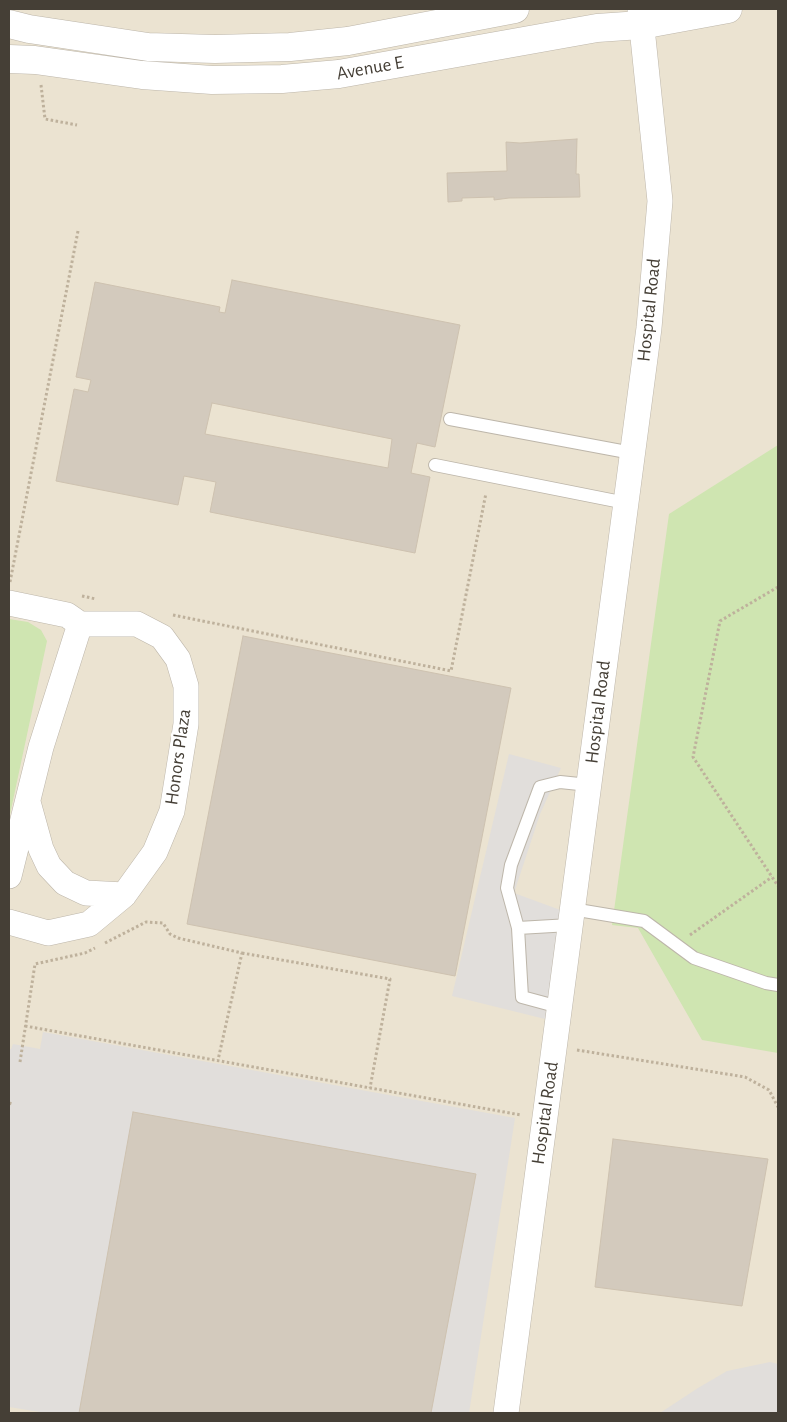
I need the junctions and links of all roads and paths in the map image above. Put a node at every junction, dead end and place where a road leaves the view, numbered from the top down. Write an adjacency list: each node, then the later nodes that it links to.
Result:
1 (515, 9): 4 (street, Avenue E)
2 (728, 9): 3 (street, Avenue E)
3 (640, 17): 5 (street, Avenue E); 10 (street, Hospital Road)
4 (9, 24)
5 (9, 59)
6 (40, 81): 7 (path)
7 (77, 125)
8 (78, 230): 15 (path)
9 (450, 419): 10 (lane)
10 (632, 453): 13 (street, Hospital Road)
11 (435, 465): 13 (lane)
12 (486, 493): 18 (path)
13 (626, 503): 20 (street, Hospital Road)
14 (778, 586): 23 (path)
15 (14, 593): 19 (street, Honors Plaza)
16 (72, 594): 17 (path)
17 (101, 600)
18 (169, 614)
19 (80, 624): 21 (street); 25 (street, Honors Plaza)
20 (589, 785): 26 (street, Hospital Road); 28 (lane)
21 (28, 799): 22 (street); 25 (street)
22 (9, 876)
23 (772, 877): 24 (path); 29 (path)
24 (778, 886)
25 (124, 896): 27 (street, Honors Plaza)
26 (571, 917): 28 (lane); 29 (lane); 32 (street, Hospital Road)
27 (9, 922)
28 (518, 928): 32 (lane)
29 (677, 944): 31 (lane)
30 (242, 953): 33 (path); 35 (path); 37 (path)
31 (778, 985)
32 (559, 1007): 40 (street, Hospital Road)
33 (25, 1026): 35 (path); 36 (path)
34 (576, 1050): 38 (path)
35 (218, 1060): 37 (path)
36 (20, 1062)
37 (370, 1088): 39 (path)
38 (778, 1107)
39 (529, 1116)
40 (506, 1413)

